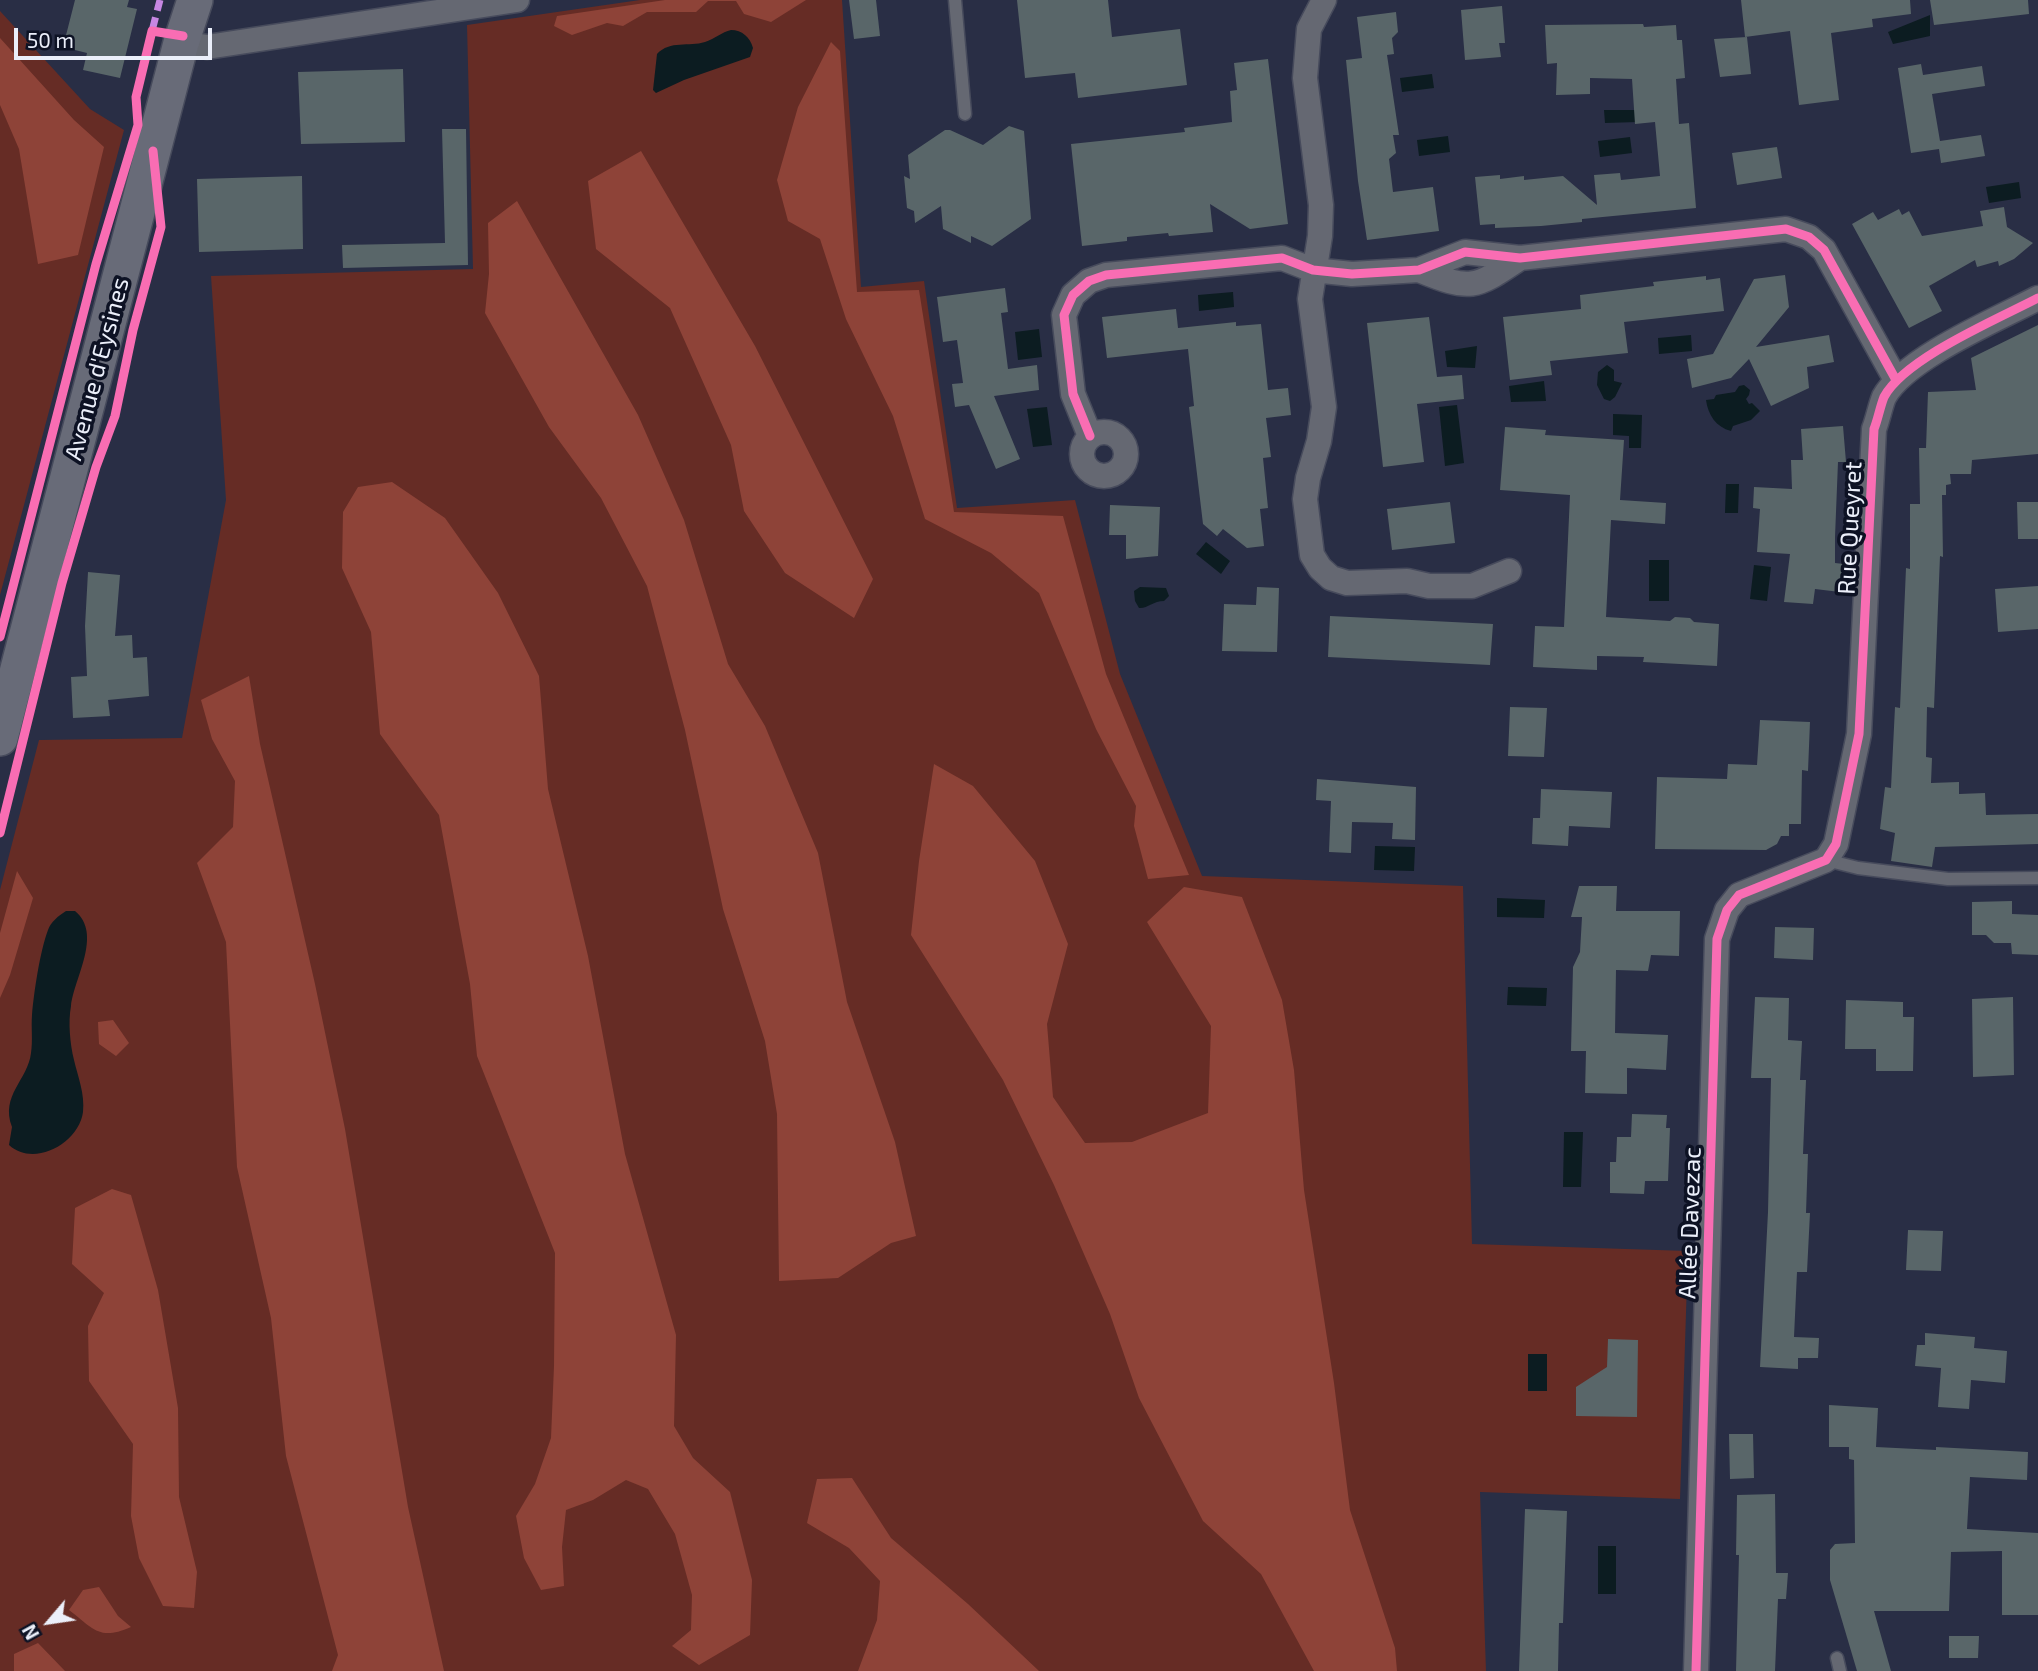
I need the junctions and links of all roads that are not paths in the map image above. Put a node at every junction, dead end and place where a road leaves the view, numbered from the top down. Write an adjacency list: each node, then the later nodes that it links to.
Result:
1 (195, 0): 5 (street, Avenue d'Eysines)
2 (517, 0): 5 (street)
3 (955, 0): 6 (lane)
4 (1324, 0): 8 (street)
5 (181, 43): 14 (street, Avenue d'Eysines)
6 (965, 114)
7 (1520, 258): 9 (street); 9 (street); 11 (street)
8 (1313, 270): 9 (street); 12 (street); 13 (street)
9 (1419, 270)
10 (2038, 298): 11 (street, Rue Queyret)
11 (1896, 380): 15 (street, Rue Queyret)
12 (1090, 436)
13 (1508, 571)
14 (0, 738)
15 (1831, 853): 16 (lane); 18 (street, Allée Davezac)
16 (2038, 878)
17 (1837, 1658): 19 (lane)
18 (1696, 1671)
19 (1840, 1671)

